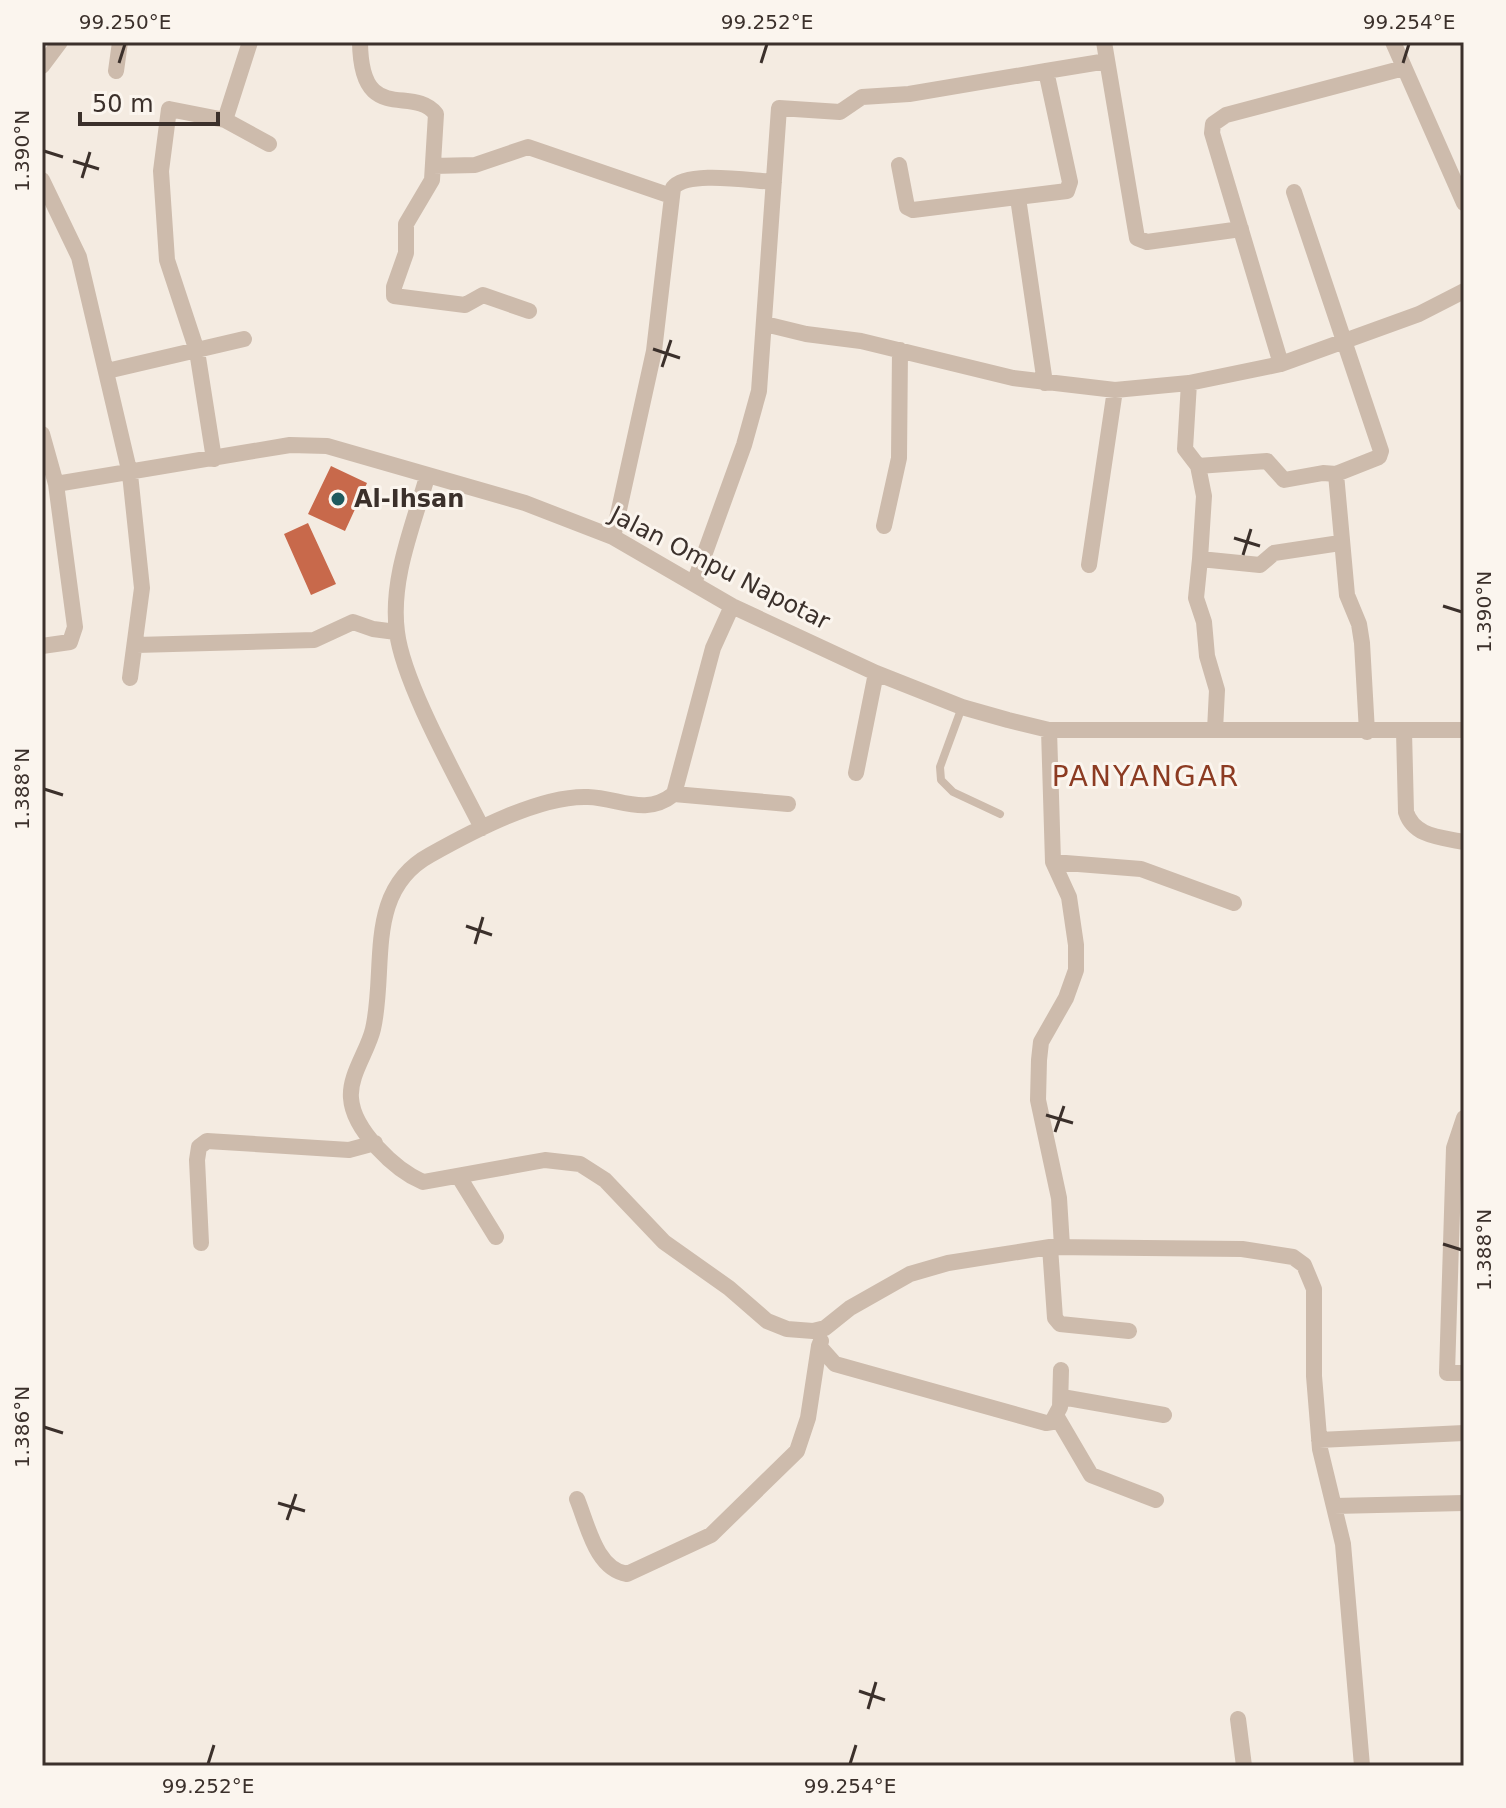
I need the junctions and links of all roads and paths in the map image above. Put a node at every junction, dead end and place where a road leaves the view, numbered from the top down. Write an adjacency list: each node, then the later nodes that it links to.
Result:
1 (60, 42): 8 (street)
2 (120, 42): 10 (street)
3 (250, 42): 12 (street)
4 (360, 42): 15 (street)
5 (1104, 42): 7 (street)
6 (1393, 42): 9 (street)
7 (1107, 61): 11 (street); 22 (street)
8 (42, 66)
9 (1404, 68): 21 (street); 22 (street)
10 (116, 71)
11 (1046, 71): 17 (street); 20 (street)
12 (225, 120): 13 (street); 29 (street)
13 (269, 144)
14 (899, 165): 20 (street)
15 (433, 166): 19 (street); 24 (street)
16 (42, 180): 31 (street)
17 (774, 182): 19 (street); 25 (street)
18 (1294, 192): 27 (street)
19 (671, 196): 43 (street)
20 (1018, 198): 32 (street)
21 (1464, 203)
22 (1241, 229): 30 (street)
23 (1464, 291): 27 (street)
24 (529, 311)
25 (765, 324): 28 (street); 47 (street)
26 (244, 339): 29 (street)
27 (1346, 343): 30 (street); 39 (street)
28 (900, 350): 32 (street); 42 (street)
29 (197, 351): 31 (street); 36 (street)
30 (1281, 364): 33 (street)
31 (107, 371): 38 (street)
32 (1045, 383): 34 (street)
33 (1189, 383): 34 (street); 37 (street)
34 (1115, 390): 46 (street)
35 (42, 434): 41 (street)
36 (214, 459): 38 (street, Jalan Ompu Napotar); 40 (street, Jalan Ompu Napotar)
37 (1198, 466): 39 (street); 45 (street)
38 (130, 474): 41 (street, Jalan Ompu Napotar); 50 (street)
39 (1336, 474): 44 (street)
40 (427, 477): 43 (street, Jalan Ompu Napotar); 49 (street)
41 (56, 484): 51 (street)
42 (884, 526)
43 (613, 537): 47 (street, Jalan Ompu Napotar)
44 (1340, 543): 45 (street); 59 (street)
45 (1200, 559): 56 (street)
46 (1089, 565)
47 (694, 583): 48 (street, Jalan Ompu Napotar)
48 (732, 606): 52 (street, Jalan Ompu Napotar); 61 (street)
49 (396, 632): 50 (street); 64 (street)
50 (136, 645): 53 (street)
51 (42, 646)
52 (876, 673): 54 (street, Jalan Ompu Napotar); 60 (street)
53 (130, 678)
54 (962, 707): 55 (street, Jalan Ompu Napotar); 63 (lane)
55 (1049, 730): 56 (street, Jalan Ompu Napotar); 66 (street)
56 (1215, 730): 59 (street, Jalan Ompu Napotar)
57 (1464, 730): 58 (street, Jalan Ompu Napotar)
58 (1404, 731): 59 (street, Jalan Ompu Napotar); 65 (street)
59 (1367, 732)
60 (856, 773)
61 (674, 794): 62 (street); 64 (street)
62 (788, 804)
63 (1000, 814)
64 (482, 828): 69 (street)
65 (1464, 842)
66 (1053, 862): 67 (street); 74 (street)
67 (1234, 903)
68 (1464, 1118): 71 (street)
69 (375, 1143): 70 (street); 73 (street)
70 (459, 1177): 72 (street); 75 (street)
71 (1458, 1213): 79 (street)
72 (496, 1237)
73 (201, 1243)
74 (1056, 1247): 75 (street); 76 (street); 84 (street)
75 (825, 1328): 77 (street)
76 (1129, 1331)
77 (819, 1346): 82 (street); 85 (street)
78 (1061, 1370): 80 (street)
79 (1464, 1373)
80 (1062, 1397): 81 (street); 82 (street)
81 (1164, 1415)
82 (1057, 1417): 86 (street)
83 (1464, 1433): 84 (street)
84 (1319, 1440): 88 (street)
85 (577, 1499)
86 (1156, 1500)
87 (1464, 1503): 88 (street)
88 (1334, 1506): 91 (street)
89 (1238, 1719): 90 (street)
90 (1244, 1766)
91 (1362, 1766)

